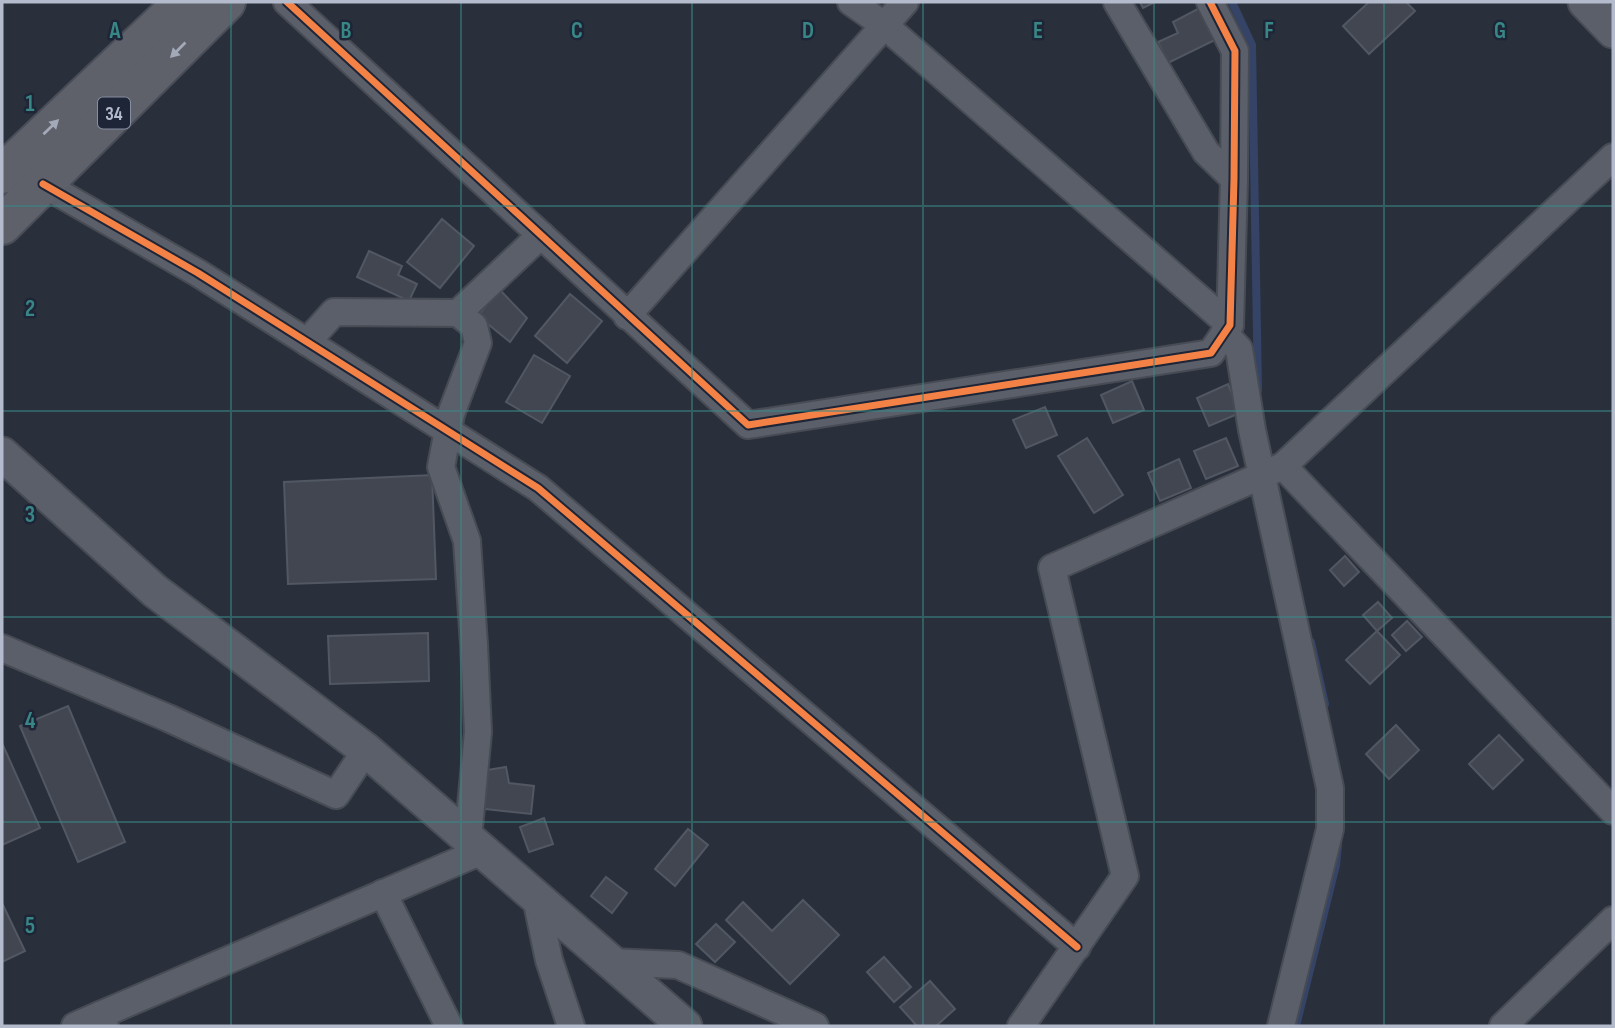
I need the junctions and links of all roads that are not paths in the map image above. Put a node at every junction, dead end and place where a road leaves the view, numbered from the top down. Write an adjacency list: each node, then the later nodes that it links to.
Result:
1 (184, 2): 12 (main road, 34, one-way to 1)
2 (226, 2): 14 (main road, 34, one-way to 14)
3 (287, 2): 16 (street)
4 (851, 2): 9 (street)
5 (905, 2): 9 (street)
6 (1117, 2): 13 (street)
7 (1210, 2): 13 (street)
8 (1585, 2): 10 (street)
9 (884, 24): 18 (street); 19 (street)
10 (1613, 32)
11 (1613, 157): 23 (street)
12 (2, 174)
13 (1234, 180): 19 (street)
14 (43, 184): 15 (main road, 34); 20 (street)
15 (2, 225)
16 (541, 235): 17 (street); 18 (street)
17 (458, 313): 20 (street); 21 (street)
18 (627, 316): 19 (street)
19 (1227, 329): 23 (street)
20 (307, 342): 21 (street)
21 (449, 431): 27 (street); 31 (street)
22 (2, 454): 25 (street)
23 (1273, 471): 26 (street); 31 (street); 40 (street)
24 (2, 648): 25 (street)
25 (366, 750): 27 (street)
26 (1613, 811)
27 (475, 845): 28 (street); 29 (street)
28 (383, 893): 33 (street); 35 (street)
29 (536, 898): 32 (street); 36 (street)
30 (1613, 920): 41 (street)
31 (1077, 947): 39 (street)
32 (610, 962): 37 (street); 38 (street)
33 (102, 1020): 34 (street)
34 (75, 1026)
35 (449, 1026)
36 (571, 1026)
37 (685, 1026)
38 (815, 1026)
39 (1021, 1026)
40 (1281, 1026)
41 (1503, 1026)

